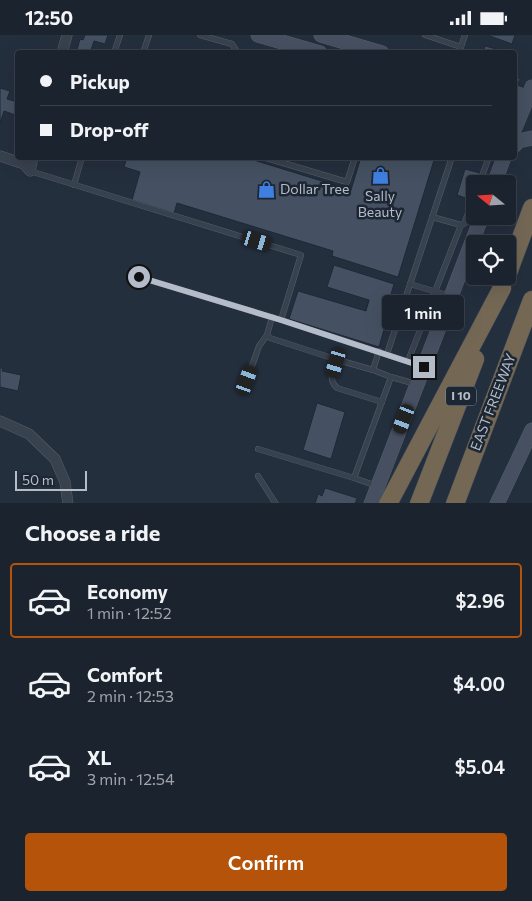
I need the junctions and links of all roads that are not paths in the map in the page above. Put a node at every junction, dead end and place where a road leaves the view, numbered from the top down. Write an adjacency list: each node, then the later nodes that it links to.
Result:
1 (67, 35): 13 (street)
2 (120, 35): 14 (lane)
3 (149, 35): 15 (lane)
4 (200, 35): 9 (lane)
5 (258, 35): 18 (main road)
6 (321, 35): 12 (main road)
7 (425, 35): 10 (lane)
8 (465, 35): 20 (lane)
9 (209, 36): 11 (lane)
10 (432, 36): 20 (lane)
11 (232, 44): 16 (lane); 17 (lane)
12 (359, 44): 19 (main road)
13 (63, 50)
14 (115, 50)
15 (144, 50)
16 (231, 50)
17 (236, 50)
18 (310, 50)
19 (374, 50)
20 (460, 50)
21 (526, 91): 22 (main road)
22 (520, 121)
23 (532, 138): 24 (main road)
24 (517, 142)
25 (0, 156): 33 (street)
26 (32, 160): 33 (street)
27 (81, 160): 36 (lane)
28 (273, 160): 29 (lane)
29 (354, 160)
30 (451, 160): 38 (lane)
31 (499, 160): 34 (lane)
32 (500, 160): 35 (main road)
33 (27, 167): 36 (lane)
34 (487, 175)
35 (496, 175)
36 (74, 185): 51 (lane)
37 (532, 208): 42 (highway, I 10)
38 (432, 217): 40 (lane); 44 (lane)
39 (466, 219): 40 (lane)
40 (461, 225): 47 (lane)
41 (479, 225): 48 (main road)
42 (516, 250)
43 (139, 277): 50 (lane)
44 (410, 284): 47 (lane); 54 (lane)
45 (502, 285): 72 (highway)
46 (503, 285): 73 (highway, I 10)
47 (435, 291): 48 (lane); 56 (lane)
48 (452, 296): 57 (main road)
49 (532, 299): 74 (highway, EAST FREEWAY / I 10)
50 (272, 317): 51 (lane); 52 (lane)
51 (281, 320): 53 (lane)
52 (267, 335): 55 (lane); 60 (lane)
53 (379, 351): 54 (lane); 58 (lane)
54 (387, 355): 56 (lane)
55 (338, 360): 58 (lane); 62 (lane)
56 (408, 361): 57 (lane)
57 (424, 367): 61 (main road)
58 (373, 371): 59 (lane)
59 (391, 377): 61 (lane); 62 (lane)
60 (247, 380)
61 (418, 385): 68 (main road)
62 (382, 402): 67 (lane)
63 (0, 421): 69 (street)
64 (530, 439): 75 (main road)
65 (258, 449): 67 (lane)
66 (258, 475): 70 (lane)
67 (354, 478): 68 (lane)
68 (378, 487): 71 (main road)
69 (67, 499)
70 (276, 503)
71 (371, 503)
72 (388, 503)
73 (419, 503)
74 (454, 503)
75 (497, 503)

